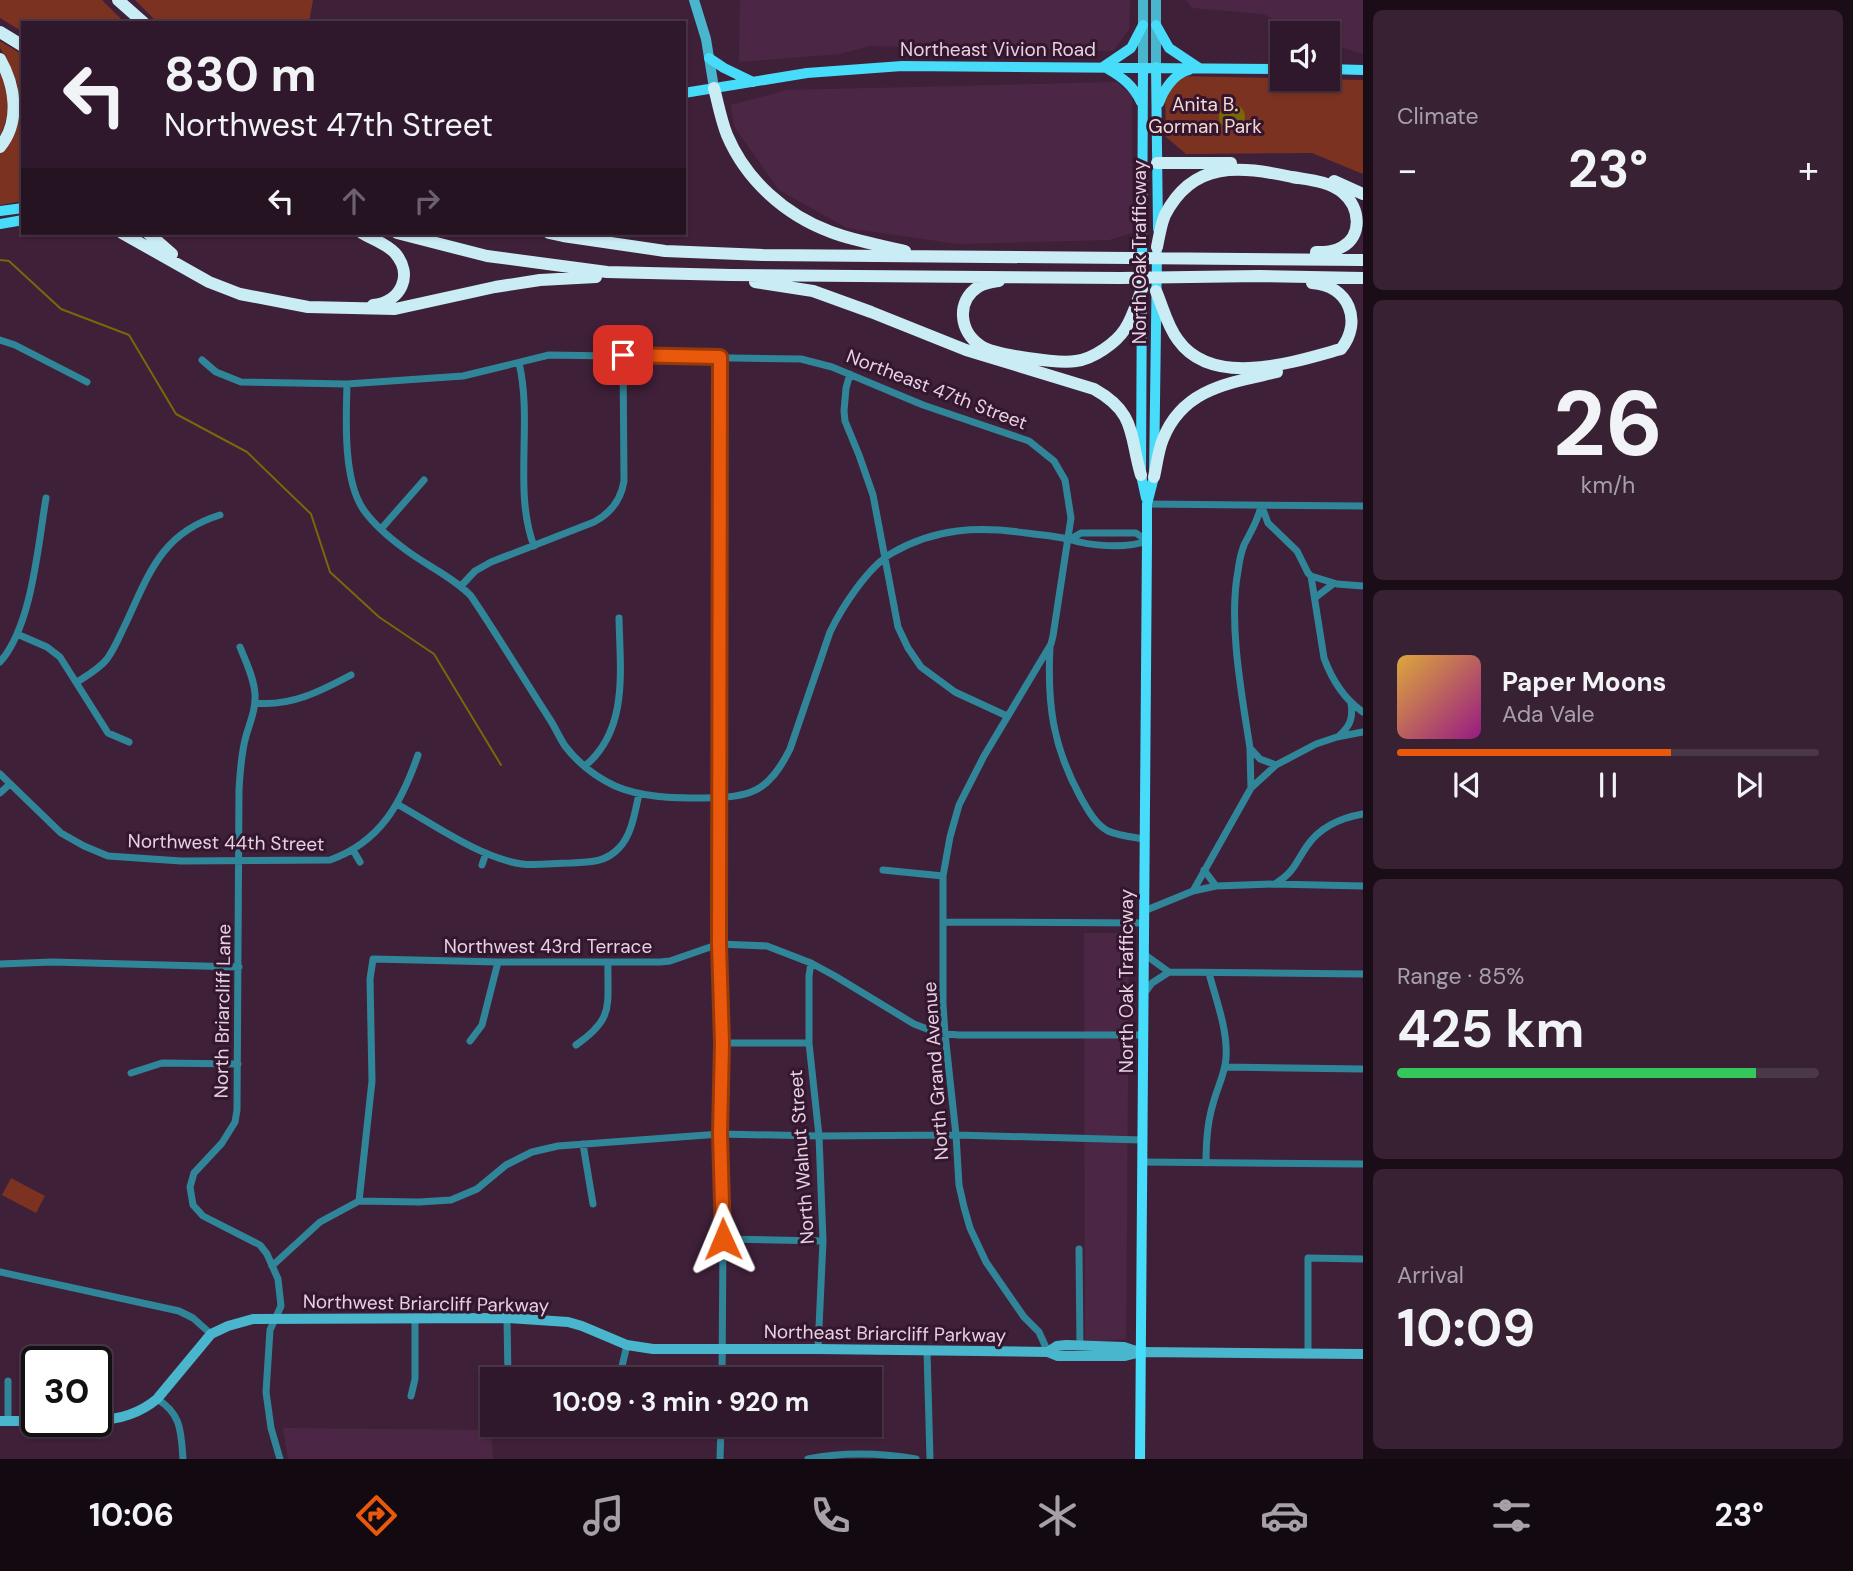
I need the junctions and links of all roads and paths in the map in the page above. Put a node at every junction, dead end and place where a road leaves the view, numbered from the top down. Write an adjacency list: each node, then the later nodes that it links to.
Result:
1 (118, 0): 5 (highway)
2 (694, 0): 10 (main road)
3 (1143, 0): 6 (main road, North Oak Trafficway)
4 (1156, 0): 7 (main road, North Oak Trafficway)
5 (142, 21)
6 (1143, 25): 12 (main road); 14 (main road, North Oak Trafficway)
7 (1156, 25): 13 (main road, North Oak Trafficway); 15 (main road)
8 (0, 32): 9 (highway)
9 (21, 45)
10 (709, 58): 19 (main road); 20 (main road)
11 (0, 59): 24 (highway)
12 (1103, 67): 14 (main road, Northeast Vivion Road); 19 (main road, Northeast Vivion Road); 22 (main road)
13 (1156, 67): 14 (main road, Northeast Vivion Road); 15 (main road, Northeast Vivion Road); 23 (main road, North Oak Trafficway)
14 (1143, 68): 22 (main road, North Oak Trafficway); 29 (main road)
15 (1199, 68): 16 (main road, Northeast Vivion Road); 23 (main road)
16 (1270, 69)
17 (1340, 69): 18 (main road)
18 (1363, 70)
19 (752, 82): 20 (main road, Northeast Vivion Road)
20 (714, 88): 21 (main road, Northeast Vivion Road); 40 (highway)
21 (686, 93)
22 (1143, 108): 48 (main road, North Oak Trafficway)
23 (1157, 108): 25 (main road, North Oak Trafficway)
24 (0, 147)
25 (1157, 163): 26 (highway); 29 (main road, North Oak Trafficway)
26 (1363, 194)
27 (21, 208): 28 (main road)
28 (0, 211)
29 (1158, 218): 38 (main road, North Oak Trafficway)
30 (21, 220): 31 (main road)
31 (0, 224)
32 (126, 235): 43 (highway)
33 (150, 235): 39 (highway)
34 (161, 235): 39 (highway)
35 (366, 235): 39 (highway)
36 (405, 235): 43 (highway)
37 (558, 235): 40 (highway)
38 (1157, 247): 41 (highway); 49 (main road, North Oak Trafficway)
39 (165, 250)
40 (929, 256): 41 (highway)
41 (1278, 259): 42 (highway)
42 (1363, 260)
43 (652, 273): 44 (highway)
44 (731, 275): 45 (highway); 59 (highway)
45 (1018, 276): 46 (highway); 48 (highway)
46 (1260, 276): 47 (highway); 49 (highway)
47 (1363, 278)
48 (1142, 289): 59 (main road, North Oak Trafficway)
49 (1156, 291): 59 (main road, North Oak Trafficway)
50 (0, 340): 57 (street)
51 (1363, 343): 59 (highway)
52 (623, 355): 53 (street, Northeast 47th Street); 55 (street, Northeast 47th Street); 71 (street)
53 (720, 357): 56 (street, Northeast 47th Street); 107 (street)
54 (202, 360): 58 (street, Northeast 47th Street)
55 (519, 363): 58 (street, Northeast 47th Street); 71 (street)
56 (850, 374): 69 (street, Northeast 47th Street); 72 (street)
57 (87, 382)
58 (347, 384): 68 (street)
59 (1148, 476): 62 (main road, North Oak Trafficway)
60 (424, 480): 68 (street)
61 (46, 498): 83 (street)
62 (1147, 504): 63 (street); 70 (main road, North Oak Trafficway)
63 (1261, 506): 64 (street); 66 (street); 67 (street)
64 (1363, 506)
65 (220, 515): 90 (street)
66 (1256, 523): 67 (street); 98 (street)
67 (1268, 523): 77 (street)
68 (381, 529): 79 (street)
69 (1069, 540): 70 (street); 73 (street); 84 (street, North Grand Avenue)
70 (1147, 541): 110 (main road, North Oak Trafficway)
71 (534, 546): 79 (street)
72 (882, 548): 73 (street); 74 (street)
73 (892, 552): 74 (street)
74 (884, 559): 75 (street); 76 (street)
75 (875, 568): 76 (street); 107 (street)
76 (887, 573): 94 (street)
77 (1311, 576): 78 (street); 81 (street)
78 (1333, 584): 80 (street); 81 (street)
79 (461, 586): 101 (street)
80 (1363, 586)
81 (1315, 597): 91 (street)
82 (619, 618): 101 (street)
83 (17, 634): 86 (street); 90 (street)
84 (1051, 643): 87 (street, North Grand Avenue); 88 (street)
85 (240, 648): 92 (street, North Briarcliff Lane)
86 (0, 662)
87 (1037, 666): 88 (street); 94 (street, North Grand Avenue)
88 (1049, 670): 110 (street)
89 (351, 675): 92 (street)
90 (77, 681): 97 (street)
91 (1350, 702): 93 (street); 96 (street)
92 (255, 703): 113 (street, North Briarcliff Lane)
93 (1363, 712)
94 (1007, 716): 119 (street, North Grand Avenue)
95 (1363, 732): 96 (street)
96 (1337, 737): 100 (street)
97 (129, 743)
98 (1250, 748): 100 (street); 104 (street)
99 (418, 755): 108 (street, Northwest 44th Street)
100 (1276, 765): 104 (street)
101 (585, 766): 106 (street)
102 (0, 774): 103 (street, Northwest 44th Street)
103 (10, 784): 105 (street); 113 (street, Northwest 44th Street)
104 (1251, 788): 117 (street)
105 (0, 793)
106 (639, 794): 107 (street); 112 (street)
107 (720, 798): 127 (street)
108 (397, 804): 111 (street, Northwest 44th Street); 112 (street)
109 (1363, 814): 118 (street)
110 (1144, 839): 125 (main road, North Oak Trafficway)
111 (353, 850): 113 (street, Northwest 44th Street); 114 (street)
112 (486, 853): 115 (street)
113 (239, 861): 133 (street, North Briarcliff Lane)
114 (360, 862)
115 (482, 865)
116 (883, 870): 119 (street)
117 (1205, 870): 122 (street); 124 (street)
118 (1293, 870): 120 (street); 121 (street)
119 (943, 876): 126 (street, North Grand Avenue)
120 (1274, 884): 121 (street); 122 (street)
121 (1299, 885): 123 (street)
122 (1216, 886): 124 (street)
123 (1363, 886)
124 (1193, 891): 125 (street)
125 (1144, 917): 126 (street); 128 (main road, North Oak Trafficway)
126 (943, 922): 138 (street, North Grand Avenue)
127 (719, 944): 130 (street, Northwest 43rd Terrace); 131 (street); 141 (street)
128 (1143, 953): 134 (street); 137 (main road, North Oak Trafficway)
129 (498, 962): 130 (street, Northwest 43rd Terrace); 140 (street); 156 (street, Northwest 43rd Terrace)
130 (608, 963): 143 (street)
131 (811, 963): 138 (street); 142 (street, North Walnut Street)
132 (0, 964): 133 (street)
133 (239, 967): 144 (street, North Briarcliff Lane)
134 (1169, 972): 135 (street); 137 (street)
135 (1209, 973): 136 (street); 145 (street)
136 (1363, 974)
137 (1143, 995): 139 (main road, North Oak Trafficway)
138 (945, 1034): 139 (street); 149 (street, North Grand Avenue)
139 (1143, 1035): 151 (main road, North Oak Trafficway)
140 (470, 1041)
141 (722, 1043): 142 (street); 148 (street)
142 (809, 1043): 150 (street, North Walnut Street)
143 (576, 1045)
144 (238, 1064): 147 (street); 162 (street, North Briarcliff Lane)
145 (1225, 1067): 146 (street); 154 (street)
146 (1363, 1069)
147 (131, 1073)
148 (720, 1134): 150 (street); 152 (street); 158 (street)
149 (956, 1135): 150 (street); 151 (street); 173 (street, North Grand Avenue)
150 (819, 1136): 159 (street, North Walnut Street)
151 (1142, 1140): 153 (main road, North Oak Trafficway)
152 (583, 1144): 156 (street); 157 (street)
153 (1142, 1162): 154 (street); 174 (main road, North Oak Trafficway)
154 (1206, 1163): 155 (street)
155 (1363, 1164)
156 (359, 1201): 162 (street)
157 (593, 1204)
158 (723, 1239): 159 (street); 171 (street)
159 (823, 1241): 170 (street, North Walnut Street)
160 (1079, 1250): 169 (street)
161 (1363, 1259): 175 (street)
162 (272, 1266): 166 (street, North Briarcliff Lane)
163 (0, 1272): 167 (street)
164 (415, 1318): 165 (main road, Northwest Briarcliff Parkway); 166 (main road, Northwest Briarcliff Parkway); 181 (street)
165 (508, 1318): 168 (main road, Northwest Briarcliff Parkway); 177 (street)
166 (275, 1319): 167 (main road, Northwest Briarcliff Parkway); 187 (street, North Briarcliff Lane)
167 (211, 1334): 182 (main road, Northwest Briarcliff Parkway)
168 (627, 1345): 171 (main road, Northwest Briarcliff Parkway); 178 (street)
169 (1080, 1345): 173 (main road, Northeast Briarcliff Parkway); 174 (main road, Northeast Briarcliff Parkway)
170 (818, 1349): 171 (main road, Northeast Briarcliff Parkway); 172 (main road, Northeast Briarcliff Parkway)
171 (723, 1350): 179 (street)
172 (927, 1351): 173 (main road, Northeast Briarcliff Parkway); 191 (street)
173 (1048, 1352): 174 (main road, Northeast Briarcliff Parkway)
174 (1141, 1352): 175 (main road); 192 (main road, North Oak Trafficway)
175 (1308, 1353): 176 (main road)
176 (1363, 1354)
177 (508, 1367)
178 (621, 1367)
179 (722, 1367)
180 (8, 1381): 184 (street)
181 (411, 1395)
182 (158, 1399): 183 (main road, Northwest Briarcliff Parkway); 186 (street)
183 (112, 1417)
184 (4, 1421)
185 (721, 1437): 188 (street)
186 (183, 1459)
187 (280, 1459)
188 (720, 1459)
189 (808, 1459): 190 (street)
190 (916, 1459)
191 (930, 1459)
192 (1140, 1459)

